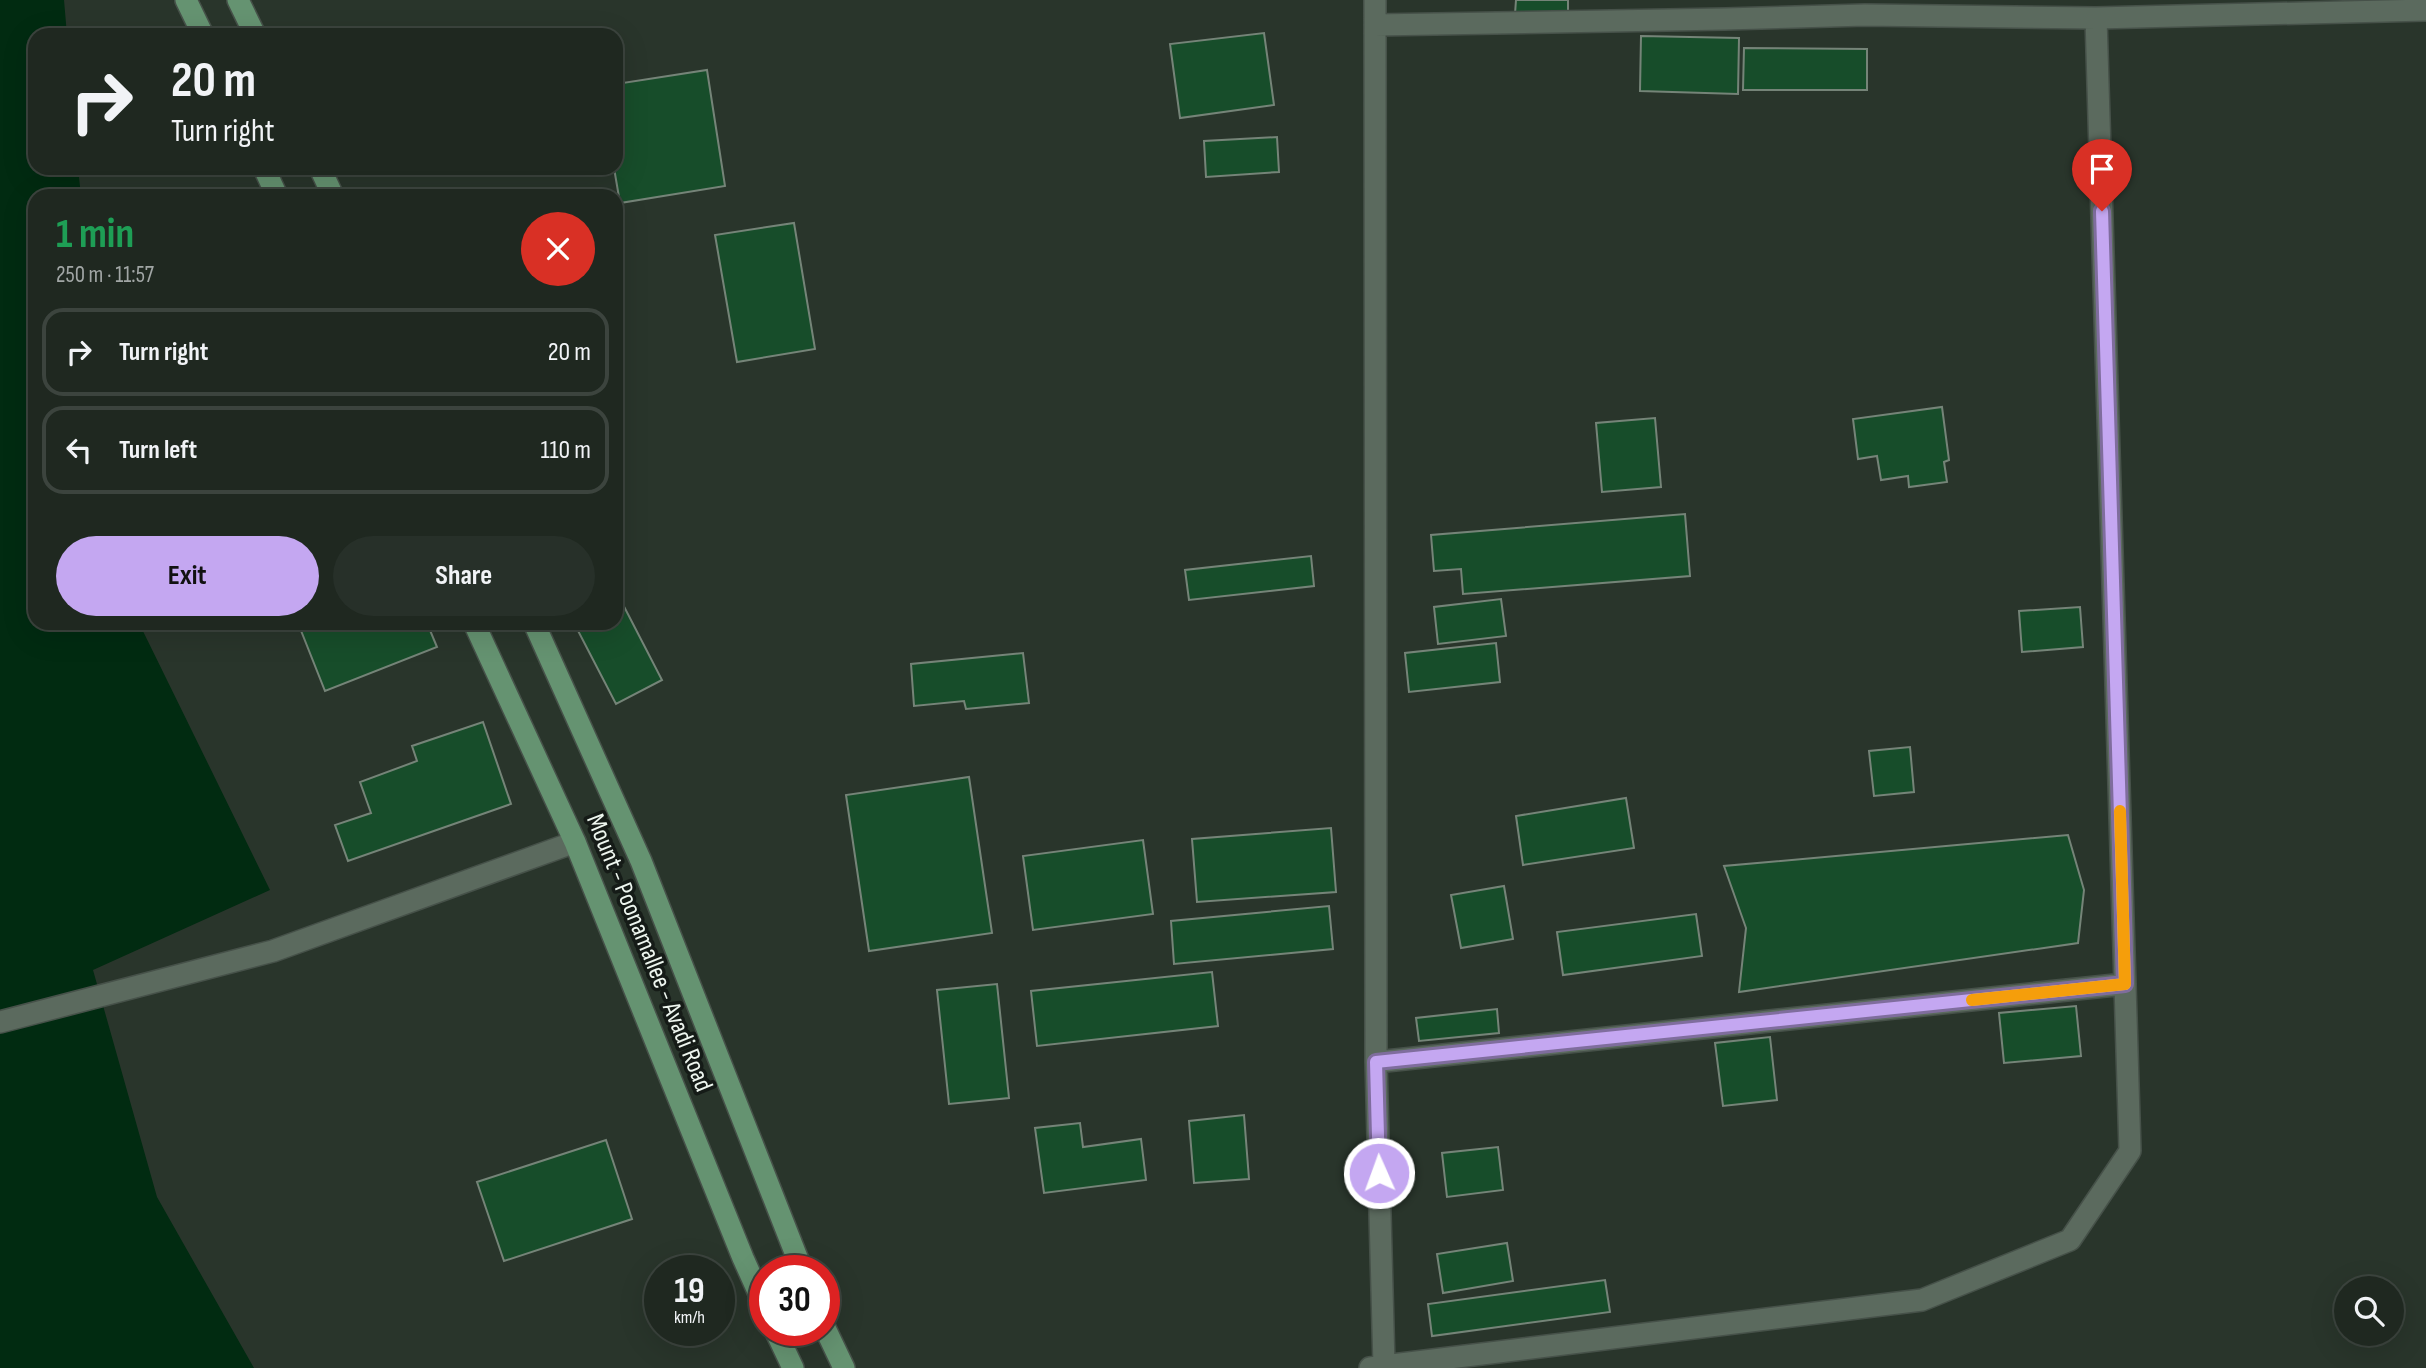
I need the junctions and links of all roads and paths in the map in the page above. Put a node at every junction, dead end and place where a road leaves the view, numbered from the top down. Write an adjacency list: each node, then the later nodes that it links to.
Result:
1 (186, 0): 8 (main road)
2 (238, 0): 9 (main road)
3 (1375, 0): 7 (street)
4 (1864, 7): 6 (street); 7 (street)
5 (2426, 10): 6 (street)
6 (2096, 18): 13 (street)
7 (1375, 24): 15 (street)
8 (200, 28)
9 (252, 28)
10 (477, 630): 12 (main road, Mount - Poonamallee - Avadi Road)
11 (537, 630): 16 (main road, Mount - Poonamallee - Avadi Road)
12 (575, 842): 14 (street); 17 (main road, Mount - Poonamallee - Avadi Road)
13 (2125, 984): 15 (street); 20 (street)
14 (0, 1022)
15 (1376, 1062): 20 (street)
16 (796, 1255)
17 (749, 1271)
18 (783, 1346): 21 (main road)
19 (834, 1346): 22 (main road)
20 (1377, 1367)
21 (793, 1368)
22 (844, 1368)

